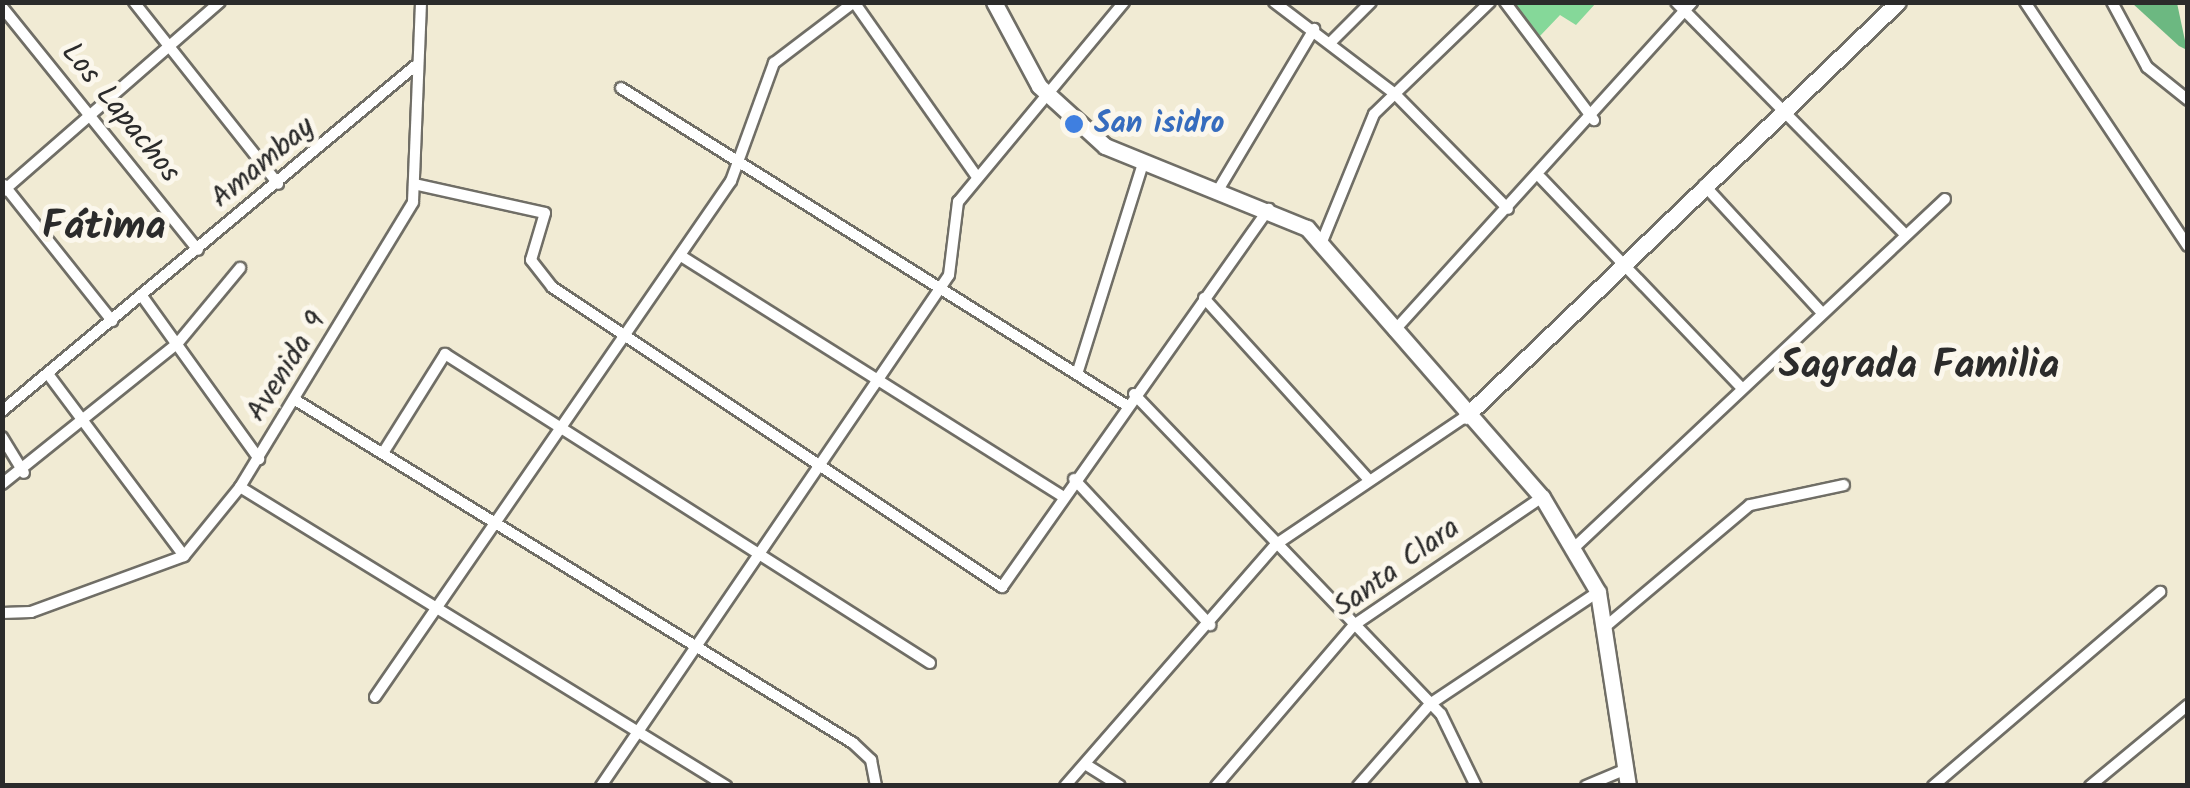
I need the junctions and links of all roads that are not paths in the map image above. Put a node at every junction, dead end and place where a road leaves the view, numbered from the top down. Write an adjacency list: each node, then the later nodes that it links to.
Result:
1 (134, 2): 18 (street)
2 (220, 2): 18 (street)
3 (420, 2): 19 (street, Avenida 9)
4 (854, 2): 27 (street); 29 (street)
5 (994, 2): 22 (main road)
6 (1124, 2): 22 (street)
7 (1274, 2): 16 (street)
8 (1371, 2): 17 (street)
9 (1490, 2): 21 (street)
10 (1505, 2): 26 (street)
11 (1898, 2): 24 (main road)
12 (2025, 2): 41 (street)
13 (2112, 2): 23 (street)
14 (1685, 5): 24 (street); 26 (street)
15 (2, 7): 25 (street, Los Lapachos)
16 (1314, 28): 17 (street); 35 (street)
17 (1332, 41): 21 (street)
18 (168, 45): 25 (street); 31 (street)
19 (415, 66): 31 (street, Amambay); 32 (street, Avenida 9)
20 (621, 88): 27 (street)
21 (1394, 94): 38 (street); 40 (street)
22 (1048, 96): 28 (main road); 29 (street)
23 (2188, 100)
24 (1785, 104): 33 (main road); 39 (street)
25 (90, 115): 34 (street); 42 (street, Los Lapachos)
26 (1594, 120): 30 (street)
27 (741, 164): 43 (street); 46 (street)
28 (1142, 167): 35 (main road); 55 (street)
29 (976, 178): 46 (street)
30 (1541, 178): 38 (street); 44 (street)
31 (278, 184): 42 (street, Amambay)
32 (414, 184): 52 (street); 59 (street, Avenida 9)
33 (1703, 184): 44 (main road); 49 (street)
34 (4, 188): 50 (street)
35 (1218, 192): 37 (main road)
36 (1945, 199): 39 (street)
37 (1269, 208): 40 (main road); 48 (street)
38 (1508, 209): 51 (street)
39 (1906, 235): 49 (street)
40 (1321, 244): 51 (main road)
41 (2188, 246)
42 (198, 250): 47 (street, Amambay)
43 (681, 256): 52 (street); 56 (street)
44 (1627, 260): 57 (street); 62 (main road)
45 (240, 268): 53 (street)
46 (942, 286): 55 (street); 56 (street)
47 (142, 296): 50 (street, Amambay); 53 (street)
48 (1204, 298): 58 (street); 71 (street)
49 (1822, 314): 57 (street)
50 (112, 321): 54 (street, Amambay)
51 (1393, 332): 62 (main road)
52 (622, 337): 64 (street); 68 (street)
53 (177, 344): 63 (street); 67 (street)
54 (48, 374): 61 (street, Amambay); 63 (street)
55 (1077, 374): 60 (street)
56 (882, 381): 68 (street); 75 (street)
57 (1742, 388): 78 (street)
58 (1134, 394): 60 (street); 79 (street)
59 (297, 401): 66 (street); 67 (street, Avenida 9)
60 (1126, 404): 70 (street)
61 (2, 411)
62 (1466, 416): 71 (street); 76 (main road)
63 (86, 424): 69 (street); 80 (street)
64 (559, 429): 66 (street); 77 (street); 81 (street)
65 (2, 437): 69 (street)
66 (383, 453): 77 (street)
67 (259, 459): 74 (street, Avenida 9)
68 (821, 467): 75 (street); 81 (street)
69 (24, 473): 72 (street)
70 (1074, 479): 75 (street); 87 (street)
71 (1368, 479): 79 (street)
72 (2, 484)
73 (1844, 484): 88 (street)
74 (240, 488): 80 (street, Avenida 9); 84 (street)
75 (1062, 496)
76 (1542, 497): 78 (main road); 86 (street, Santa Clara)
77 (496, 522): 84 (street); 89 (street)
78 (1577, 545): 82 (main road)
79 (1275, 546): 86 (street); 87 (street)
80 (184, 556): 85 (street)
81 (760, 557): 89 (street); 90 (street)
82 (1598, 592): 88 (main road); 92 (street)
83 (2160, 592): 106 (street)
84 (438, 608): 91 (street); 94 (street)
85 (2, 613)
86 (1354, 624): 92 (street); 102 (street, Santa Clara)
87 (1210, 625): 95 (street)
88 (1606, 627): 96 (main road)
89 (701, 644): 94 (street); 99 (street)
90 (930, 663)
91 (375, 697)
92 (1430, 704): 103 (street); 104 (street)
93 (2188, 705): 107 (street)
94 (639, 730): 97 (street); 98 (street)
95 (1085, 764): 100 (street); 101 (street)
96 (1626, 778): 105 (street)
97 (601, 786)
98 (726, 786)
99 (876, 786)
100 (1065, 786)
101 (1120, 786)
102 (1216, 786)
103 (1358, 786)
104 (1476, 786)
105 (1586, 786)
106 (1933, 786)
107 (2090, 786)

